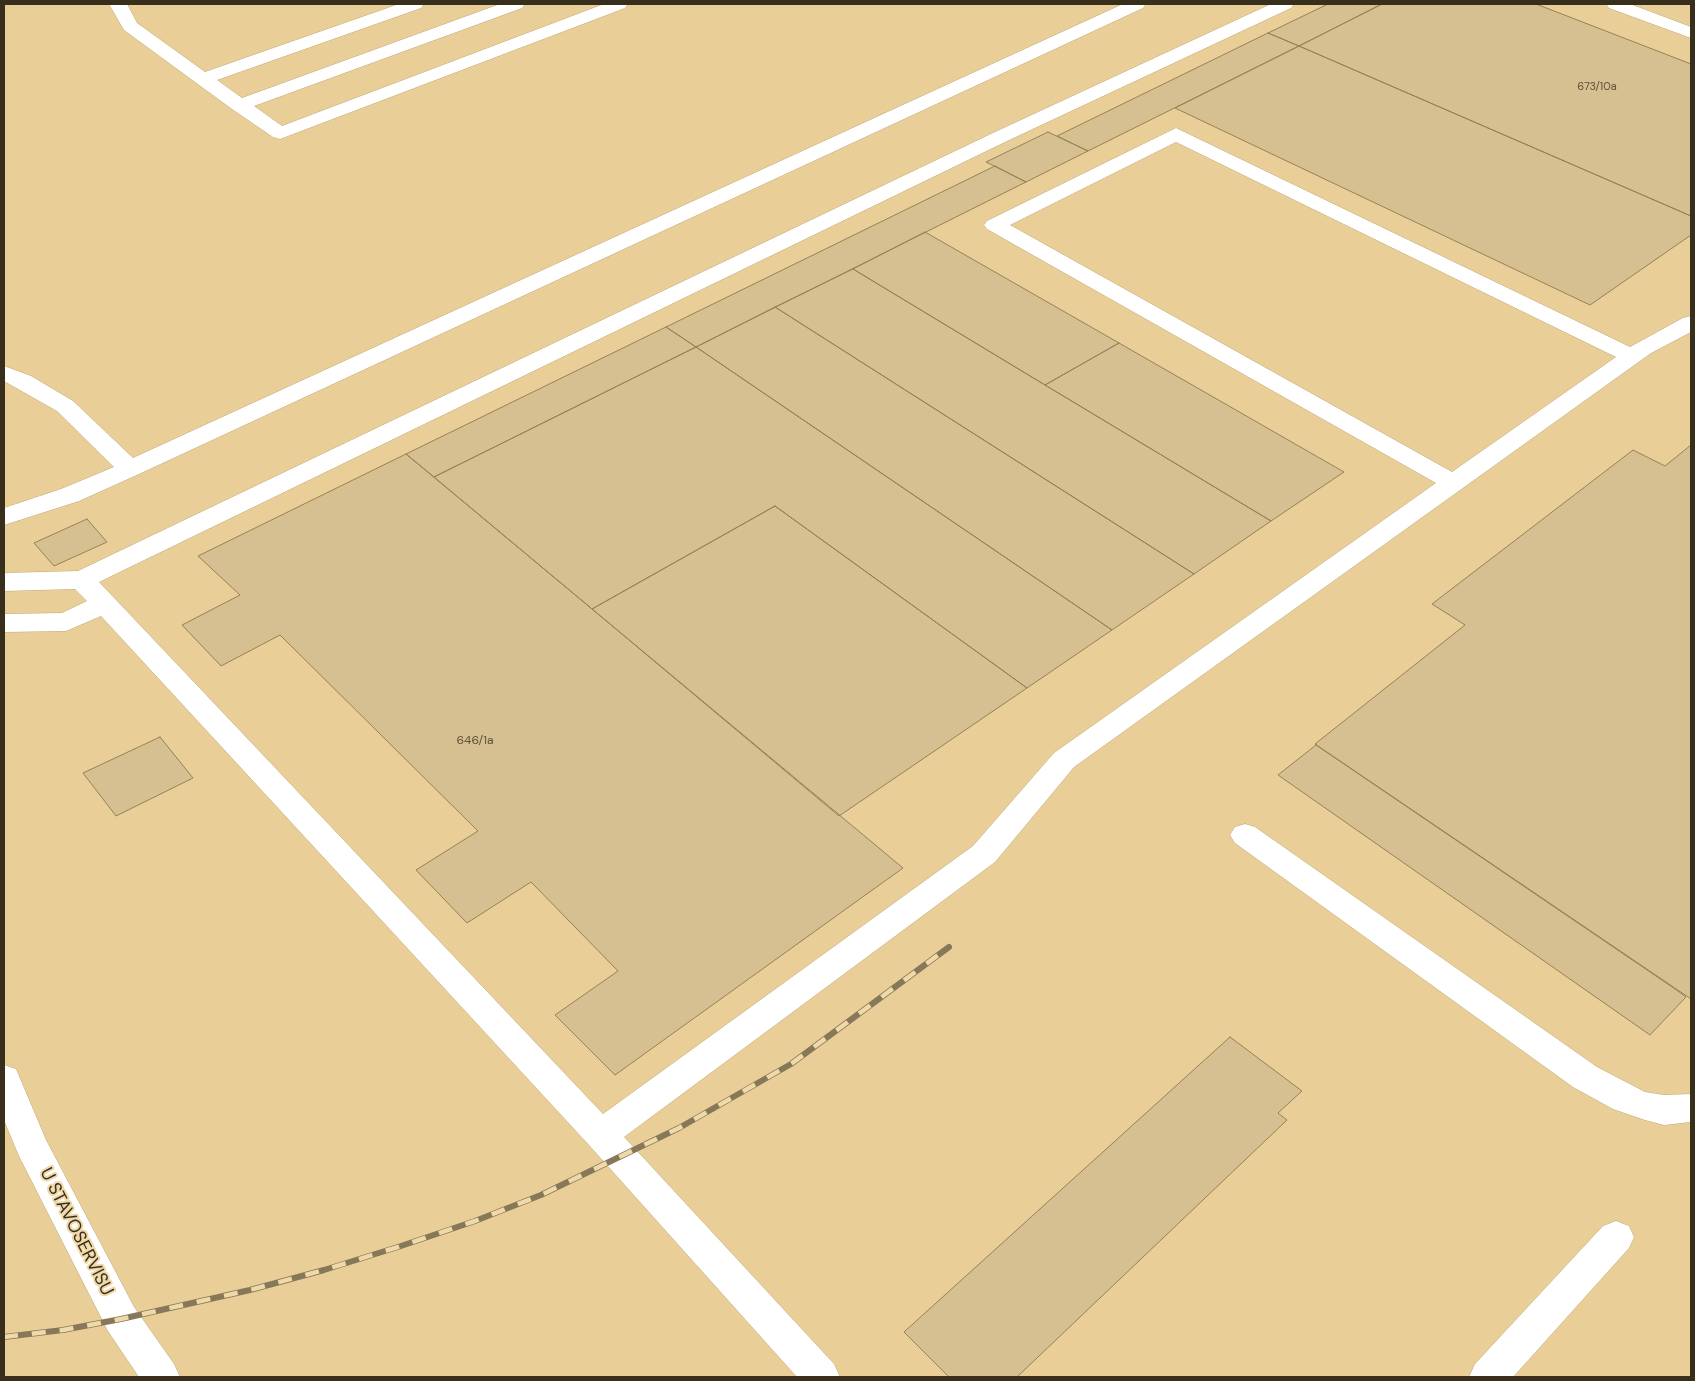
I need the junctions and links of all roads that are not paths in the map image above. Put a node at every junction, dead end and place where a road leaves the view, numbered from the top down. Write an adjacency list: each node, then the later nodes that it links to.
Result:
1 (118, 4): 9 (street)
2 (415, 4): 9 (street)
3 (516, 4): 10 (street)
4 (619, 4): 10 (street)
5 (1137, 4): 14 (street)
6 (1285, 4): 17 (street)
7 (1615, 4): 8 (street)
8 (1691, 33)
9 (203, 79): 10 (street)
10 (239, 105)
11 (1691, 323): 12 (street)
12 (1632, 356): 15 (street); 15 (street)
13 (4, 373): 14 (street)
14 (130, 470): 16 (street)
15 (1454, 483): 24 (street)
16 (4, 517)
17 (82, 580): 18 (street); 19 (street)
18 (4, 582)
19 (104, 604): 20 (street); 24 (street)
20 (4, 623)
21 (1245, 835): 23 (street)
22 (4, 1079): 26 (street, U STAVOSERVISU)
23 (1691, 1108)
24 (601, 1135): 27 (street)
25 (1616, 1237): 28 (street)
26 (161, 1377)
27 (821, 1377)
28 (1488, 1377)

